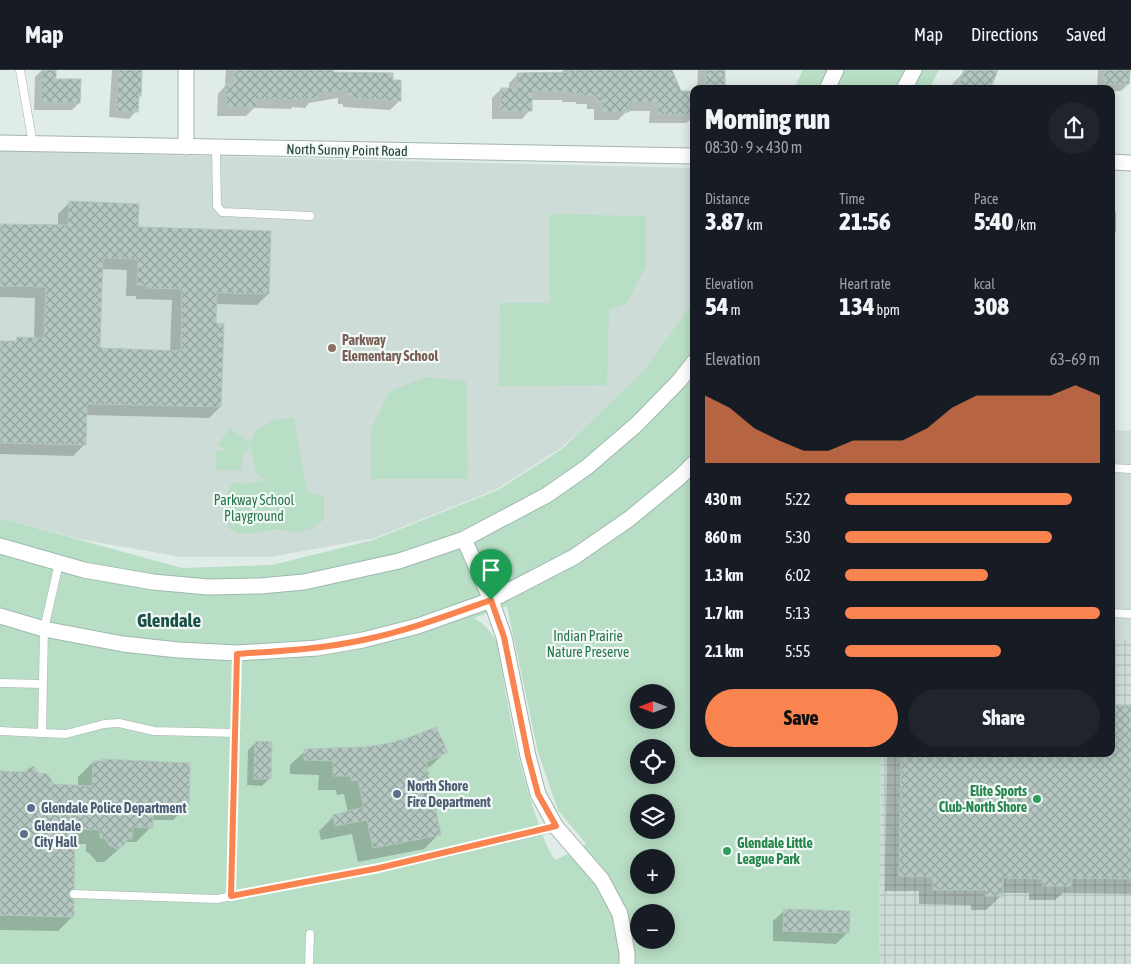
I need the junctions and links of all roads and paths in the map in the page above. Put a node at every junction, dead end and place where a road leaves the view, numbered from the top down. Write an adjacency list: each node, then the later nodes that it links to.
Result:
1 (20, 70): 8 (lane)
2 (186, 70): 9 (street)
3 (836, 70): 5 (street)
4 (914, 70): 6 (street)
5 (829, 85)
6 (906, 85)
7 (0, 143): 8 (street, North Sunny Point Road)
8 (33, 144): 9 (street, North Sunny Point Road)
9 (186, 147): 10 (street, North Sunny Point Road)
10 (216, 148): 11 (street, North Sunny Point Road); 14 (lane)
11 (690, 156)
12 (1115, 162): 13 (street)
13 (1131, 163)
14 (310, 216)
15 (690, 367): 19 (street)
16 (690, 467): 22 (street)
17 (1115, 468): 18 (lane)
18 (1131, 469)
19 (464, 539): 21 (street); 22 (street)
20 (0, 546): 21 (street)
21 (59, 563): 26 (lane)
22 (491, 600): 27 (street); 33 (street)
23 (1115, 613): 24 (lane)
24 (1131, 614)
25 (0, 616): 26 (street)
26 (44, 630): 27 (street); 29 (lane)
27 (237, 654): 32 (lane)
28 (0, 683): 29 (lane)
29 (42, 684): 31 (lane)
30 (0, 731): 31 (lane)
31 (42, 733): 32 (lane)
32 (236, 733): 35 (lane)
33 (556, 826): 35 (lane); 38 (street)
34 (74, 894): 35 (lane)
35 (231, 896)
36 (310, 934): 37 (lane)
37 (309, 964)
38 (627, 964)

